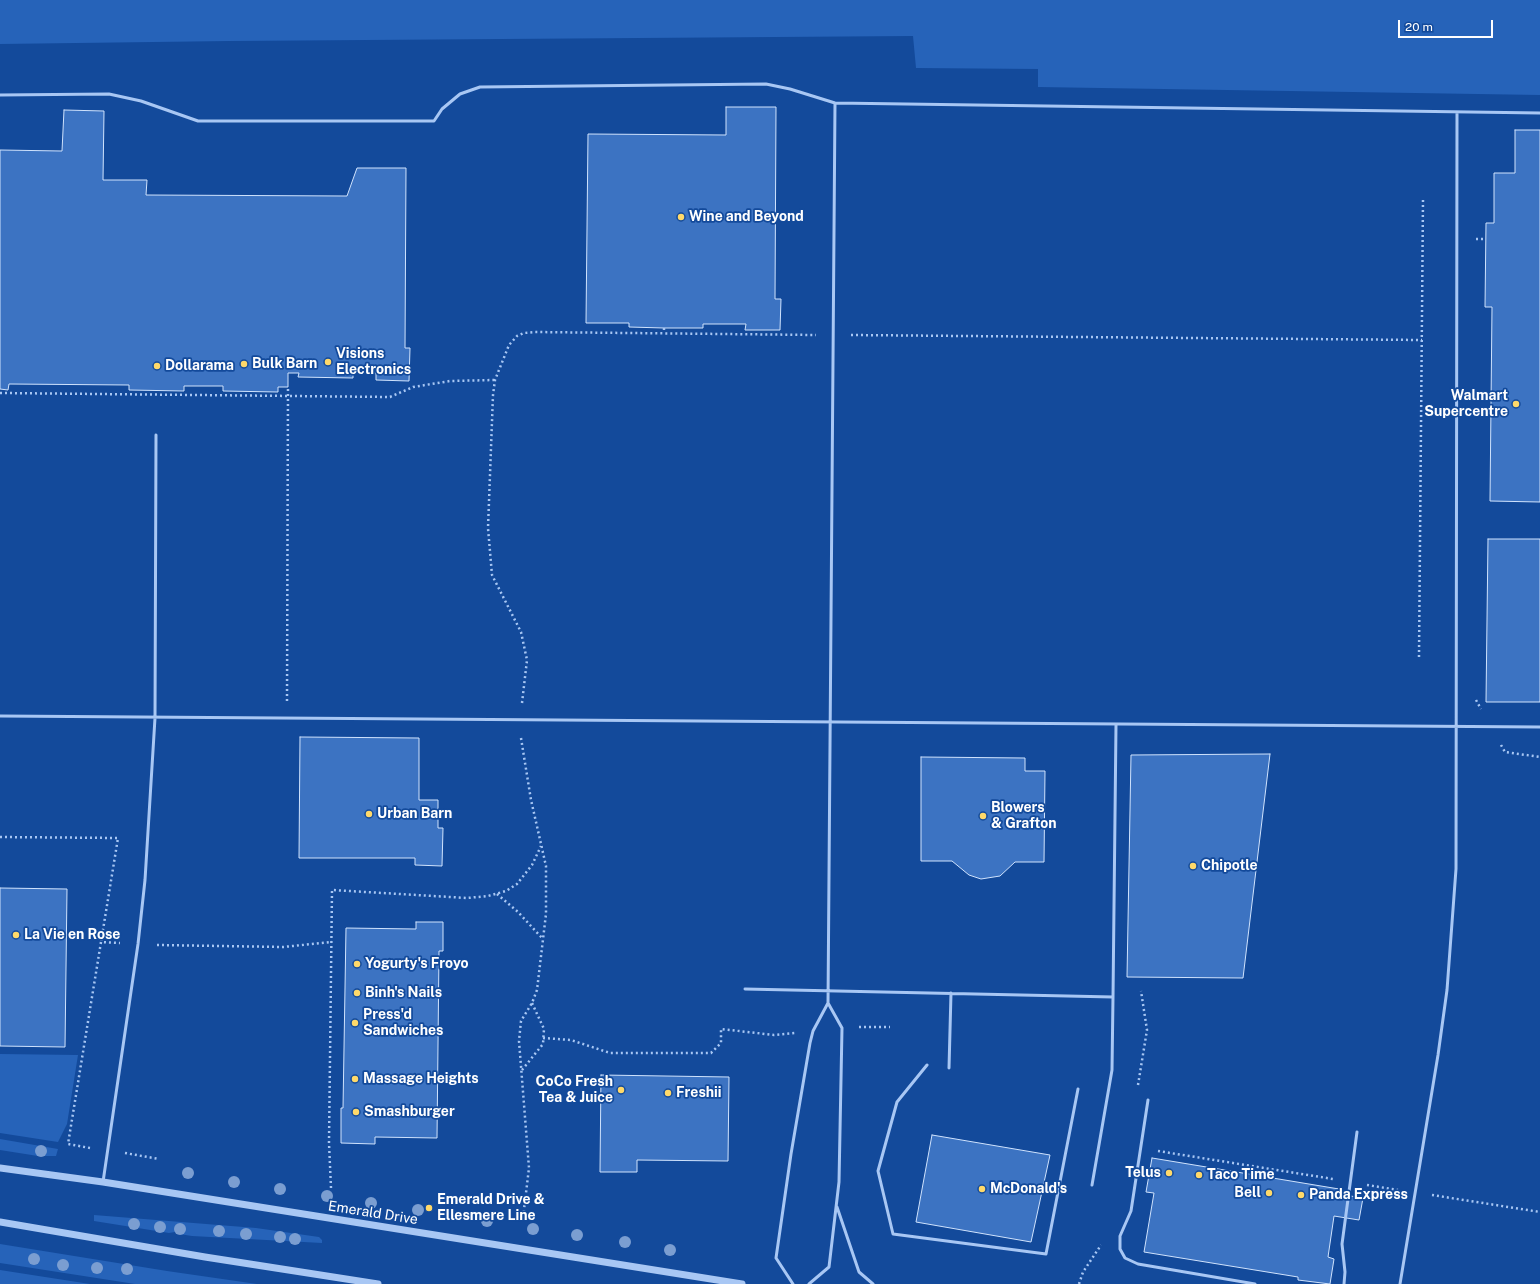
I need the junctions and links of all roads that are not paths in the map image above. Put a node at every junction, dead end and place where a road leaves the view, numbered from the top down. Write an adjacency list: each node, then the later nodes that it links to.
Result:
1 (0, 95): 2 (lane)
2 (835, 103): 3 (lane); 8 (lane)
3 (1457, 113): 4 (lane); 10 (lane)
4 (1540, 114)
5 (156, 435): 7 (lane)
6 (0, 716): 7 (lane)
7 (155, 718): 8 (lane); 23 (lane)
8 (831, 723): 9 (lane); 13 (lane)
9 (1116, 725): 10 (lane); 15 (lane)
10 (1455, 727): 11 (lane); 34 (lane)
11 (1540, 728)
12 (744, 989): 13 (lane)
13 (828, 991): 14 (lane); 16 (lane)
14 (951, 993): 15 (lane); 18 (lane)
15 (1113, 997): 24 (lane)
16 (828, 1003): 25 (lane); 29 (lane)
17 (927, 1065): 19 (lane)
18 (949, 1068)
19 (1078, 1089)
20 (1148, 1100): 32 (lane)
21 (1357, 1132): 33 (lane)
22 (0, 1168): 23 (street, Emerald Drive)
23 (103, 1182): 28 (street, Emerald Drive)
24 (1092, 1185)
25 (837, 1206): 30 (lane); 31 (lane)
26 (0, 1222): 27 (street)
27 (378, 1284)
28 (742, 1284)
29 (793, 1284)
30 (809, 1284)
31 (872, 1284)
32 (1255, 1284)
33 (1344, 1284)
34 (1400, 1284)

